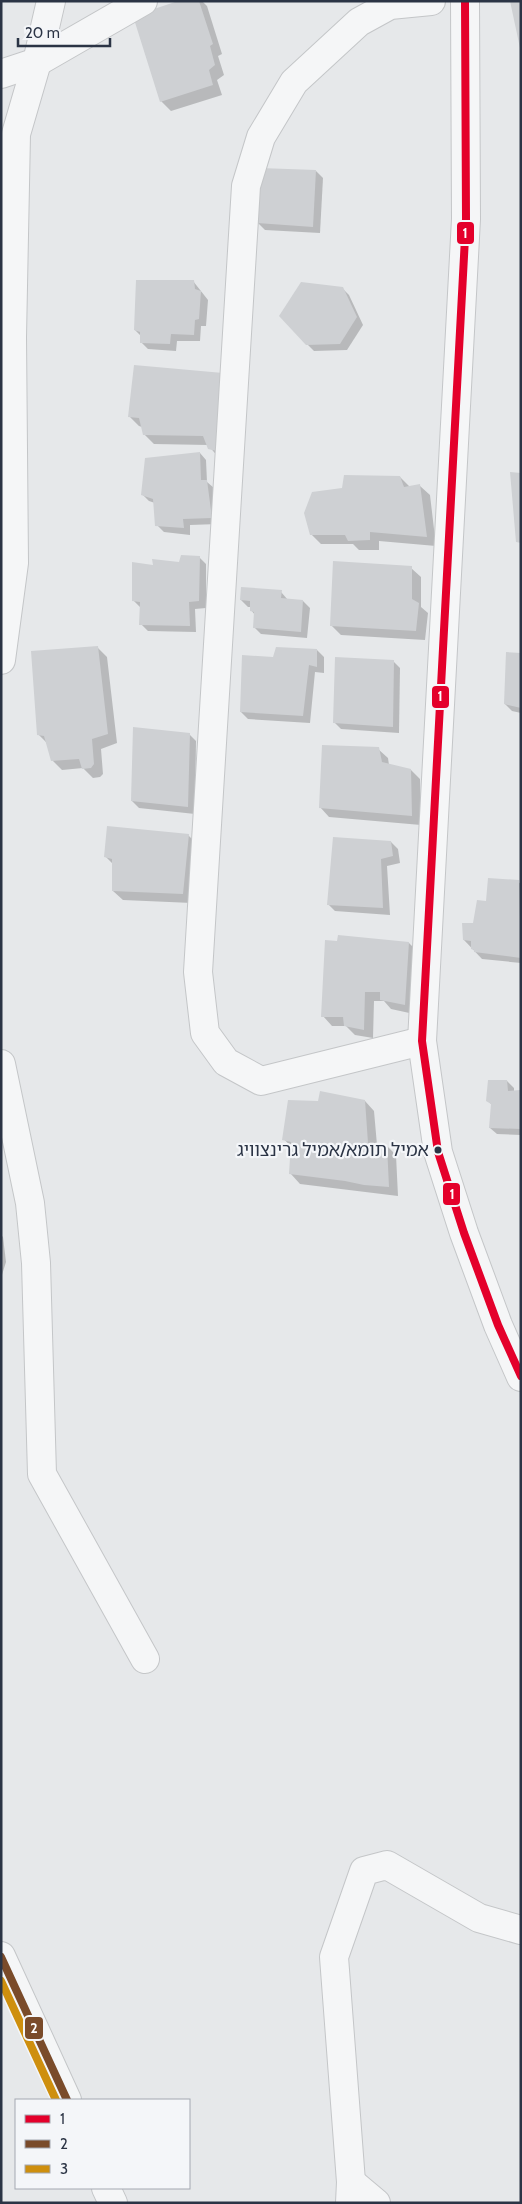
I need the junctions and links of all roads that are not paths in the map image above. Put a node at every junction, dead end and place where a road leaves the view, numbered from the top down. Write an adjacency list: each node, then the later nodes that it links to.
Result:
1 (51, 1): 5 (street)
2 (143, 1): 5 (street)
3 (431, 1): 8 (street)
4 (465, 1): 8 (street)
5 (37, 62): 6 (street); 7 (street)
6 (1, 74)
7 (1, 660)
8 (422, 1041): 10 (street)
9 (1, 1064): 11 (street)
10 (521, 1377)
11 (145, 1659)
12 (521, 1930): 16 (street)
13 (1, 1956): 14 (street)
14 (67, 2099)
15 (106, 2189): 17 (street)
16 (351, 2192): 18 (street)
17 (113, 2203)
18 (376, 2203)

